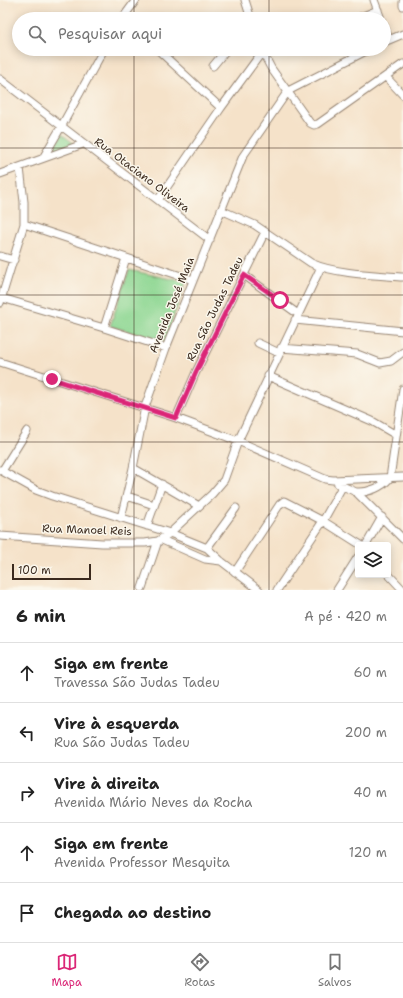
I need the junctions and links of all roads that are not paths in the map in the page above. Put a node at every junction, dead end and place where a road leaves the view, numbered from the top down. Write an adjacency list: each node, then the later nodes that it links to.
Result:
1 (136, 0): 7 (street)
2 (245, 0): 8 (street)
3 (374, 0): 6 (street)
4 (403, 2): 5 (street)
5 (403, 6)
6 (378, 10): 9 (street)
7 (128, 12)
8 (249, 12)
9 (373, 12)
10 (403, 34): 11 (street)
11 (391, 39)
12 (100, 56): 25 (street)
13 (165, 56): 24 (street)
14 (221, 56): 19 (street)
15 (257, 56): 24 (street)
16 (265, 56): 22 (street)
17 (356, 56): 22 (street)
18 (403, 64): 20 (street)
19 (213, 66)
20 (386, 77): 22 (street); 23 (street)
21 (0, 80): 25 (street, Rua Otaciano Oliveira)
22 (288, 91): 31 (street, Avenida José Maia)
23 (403, 95)
24 (221, 108): 30 (street)
25 (62, 127): 26 (street, Rua Otaciano Oliveira); 27 (street)
26 (83, 144): 27 (street); 30 (street, Rua Otaciano Oliveira)
27 (43, 158): 28 (street)
28 (20, 168): 29 (street); 32 (street)
29 (0, 174)
30 (158, 200): 34 (street, Rua Otaciano Oliveira)
31 (221, 210): 33 (street); 34 (street, Avenida José Maia)
32 (24, 224): 36 (street); 37 (street)
33 (265, 232): 38 (street); 39 (street, Rua São Judas Tadeu)
34 (210, 240): 41 (street, Avenida José Maia)
35 (0, 256): 37 (street)
36 (126, 258): 41 (street); 44 (street)
37 (14, 260): 42 (street)
38 (320, 267): 40 (street); 43 (street)
39 (244, 275): 43 (street); 54 (street, Rua São Judas Tadeu)
40 (403, 277)
41 (193, 280): 47 (street, Avenida José Maia)
42 (1, 301): 44 (street)
43 (296, 317): 45 (street); 48 (street)
44 (104, 328): 47 (street)
45 (403, 331)
46 (258, 343): 48 (street)
47 (166, 348): 53 (street, Avenida José Maia)
48 (280, 351): 49 (street); 51 (street)
49 (403, 352)
50 (1, 364): 53 (street)
51 (268, 376): 56 (street); 57 (street)
52 (403, 389): 56 (street)
53 (145, 407): 54 (street); 58 (street, Avenida José Maia)
54 (176, 418): 57 (street)
55 (27, 431): 59 (street)
56 (396, 435): 61 (street)
57 (238, 441): 62 (street); 68 (street)
58 (133, 468): 63 (street); 66 (street, Avenida José Maia)
59 (1, 470): 71 (street)
60 (403, 477): 61 (street)
61 (390, 478): 62 (street); 65 (street)
62 (333, 480): 64 (street)
63 (162, 484): 67 (street); 68 (street)
64 (342, 486): 65 (street); 72 (street)
65 (356, 492): 70 (street)
66 (127, 496): 67 (street); 71 (street, Avenida José Maia)
67 (154, 505): 73 (street)
68 (198, 506): 74 (street)
69 (236, 508): 80 (street)
70 (382, 517): 76 (street); 79 (street)
71 (121, 518): 73 (street)
72 (323, 521): 78 (street); 83 (street); 87 (street)
73 (147, 526): 74 (street)
74 (170, 533): 77 (street); 80 (street)
75 (0, 536): 77 (street, Rua Manoel Reis)
76 (403, 539)
77 (160, 540): 81 (street); 85 (street)
78 (356, 542)
79 (368, 542)
80 (207, 548): 81 (street)
81 (221, 561): 83 (street)
82 (355, 562): 88 (street)
83 (235, 572): 86 (street)
84 (391, 577): 89 (street)
85 (142, 588)
86 (259, 590)
87 (276, 590)
88 (337, 590)
89 (403, 590)

